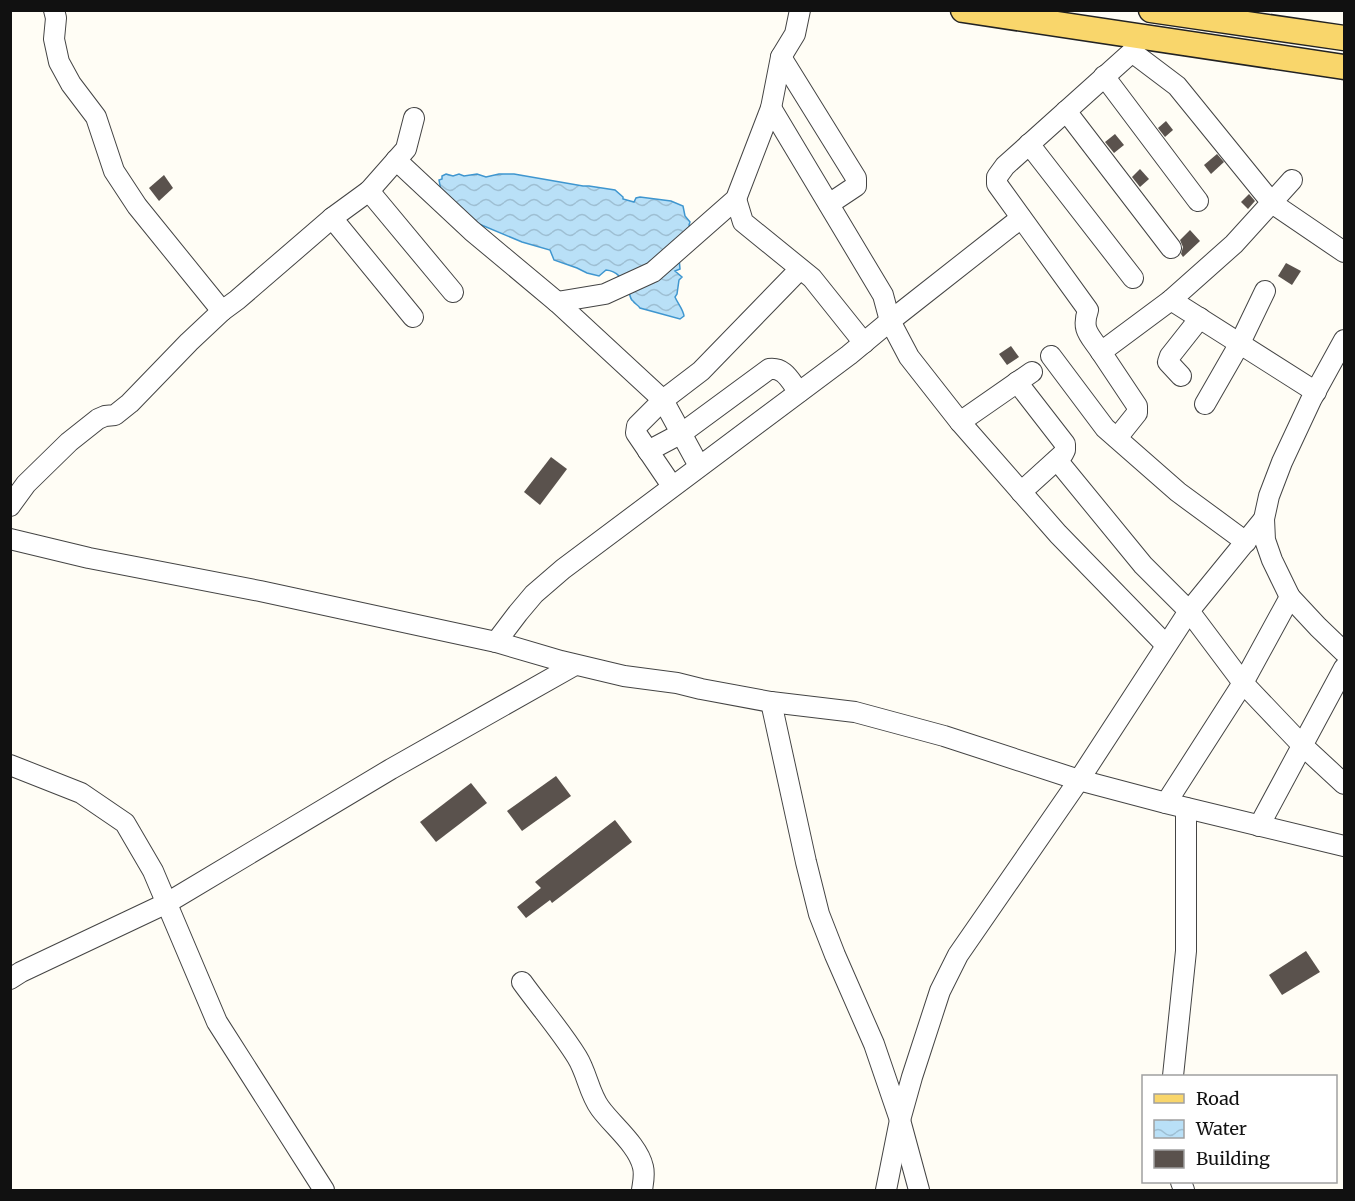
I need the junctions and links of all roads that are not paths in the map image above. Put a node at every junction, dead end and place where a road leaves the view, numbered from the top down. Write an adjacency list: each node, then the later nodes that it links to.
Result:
1 (54, 10): 30 (street)
2 (800, 10): 6 (street)
3 (963, 10): 7 (main road)
4 (1150, 10): 5 (main road)
5 (1344, 38)
6 (781, 57): 9 (street); 19 (street)
7 (1344, 67)
8 (1104, 76): 10 (street); 17 (street); 18 (street)
9 (771, 108): 16 (street); 19 (street)
10 (1066, 111): 12 (street); 22 (street)
11 (414, 118): 13 (street)
12 (1029, 144): 21 (street); 25 (street)
13 (396, 160): 15 (street); 29 (street)
14 (1292, 180): 18 (street)
15 (369, 191): 20 (street); 27 (street)
16 (736, 199): 24 (street); 29 (street)
17 (1198, 201)
18 (1272, 203): 23 (street); 28 (street)
19 (829, 204): 33 (street)
20 (333, 218): 30 (street); 31 (street)
21 (1021, 218): 33 (street); 37 (street)
22 (1171, 248)
23 (1344, 252)
24 (800, 269): 35 (street); 42 (street)
25 (1133, 278)
26 (1265, 291): 36 (street)
27 (453, 292)
28 (1171, 300): 32 (street); 37 (street)
29 (557, 302): 42 (street)
30 (222, 311): 52 (street)
31 (413, 317)
32 (1200, 318): 36 (street); 39 (street)
33 (890, 321): 35 (street); 44 (street)
34 (1344, 340): 41 (street)
35 (864, 343): 40 (street)
36 (1240, 343): 41 (street); 43 (street)
37 (1101, 352): 46 (street)
38 (1051, 356): 46 (street)
39 (1181, 376)
40 (799, 392): 45 (street); 49 (street)
41 (1316, 392): 53 (street)
42 (663, 400): 45 (street); 47 (street)
43 (1205, 404)
44 (960, 422): 48 (street); 51 (street)
45 (682, 433): 47 (street); 49 (street)
46 (1117, 438): 55 (street)
47 (648, 451): 50 (street)
48 (1057, 460): 51 (street); 57 (street)
49 (699, 466): 50 (street)
50 (672, 486): 58 (street)
51 (1021, 492): 59 (street)
52 (10, 506)
53 (1264, 519): 55 (street); 56 (street)
54 (10, 539): 58 (street)
55 (1246, 542): 57 (street)
56 (1290, 597): 60 (street); 63 (street)
57 (1189, 611): 59 (street); 63 (street)
58 (496, 642): 61 (street)
59 (1166, 645): 67 (street)
60 (1344, 652)
61 (575, 665): 64 (street); 73 (street)
62 (1344, 668): 65 (street)
63 (1243, 683): 65 (street); 69 (street)
64 (771, 702): 67 (street); 77 (street)
65 (1302, 745): 68 (street); 71 (street)
66 (10, 765): 73 (street)
67 (1079, 780): 69 (street); 77 (street)
68 (1344, 784)
69 (1166, 803): 70 (street)
70 (1186, 808): 71 (street); 76 (street)
71 (1259, 826): 72 (street)
72 (1344, 846)
73 (166, 903): 74 (street); 78 (street)
74 (10, 979)
75 (522, 982): 79 (street)
76 (1173, 1075)
77 (900, 1120): 80 (street); 81 (street)
78 (324, 1191)
79 (642, 1191)
80 (886, 1191)
81 (919, 1191)

